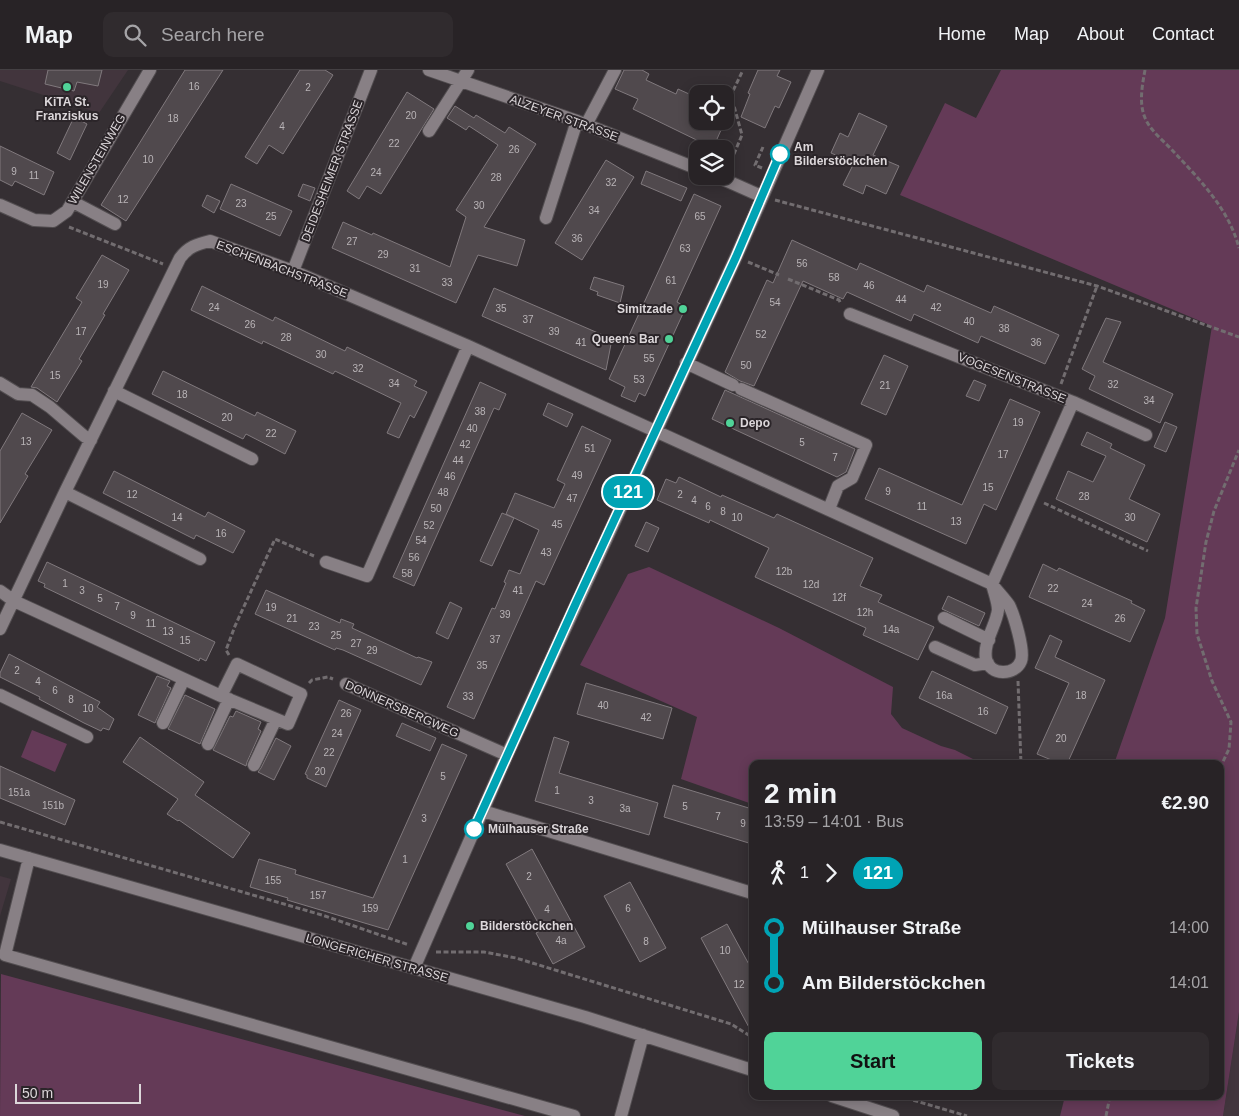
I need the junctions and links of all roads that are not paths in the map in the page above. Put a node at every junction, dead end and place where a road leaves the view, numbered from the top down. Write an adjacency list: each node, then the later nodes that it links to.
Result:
1 (150, 70): 13 (street, WILENSTEINWEG)
2 (372, 70): 17 (street, DEIDESHEIMER STRASSE)
3 (429, 70): 7 (street, ALZEYER STRASSE)
4 (468, 70): 7 (street)
5 (615, 70): 8 (street)
6 (818, 70): 12 (street)
7 (462, 82): 8 (street, ALZEYER STRASSE); 9 (street)
8 (581, 123): 10 (street, ALZEYER STRASSE); 15 (street)
9 (429, 132)
10 (689, 165)
11 (734, 184): 12 (street)
12 (761, 196): 20 (street)
13 (73, 202): 14 (street, WILENSTEINWEG); 16 (street)
14 (0, 205)
15 (546, 218)
16 (115, 224)
17 (294, 271): 19 (street, ESCHENBACHSTRASSE); 22 (street, ESCHENBACHSTRASSE)
18 (850, 314): 23 (street, VOGESENSTRASSE)
19 (468, 346): 24 (street, ESCHENBACHSTRASSE); 31 (street)
20 (686, 363): 24 (street); 29 (street)
21 (0, 383): 26 (street)
22 (114, 392): 26 (street, ESCHENBACHSTRASSE); 27 (street)
23 (1073, 402): 25 (street); 32 (street, VOGESENSTRASSE)
24 (656, 430): 29 (street); 48 (street)
25 (1146, 434)
26 (91, 440): 28 (street, ESCHENBACHSTRASSE)
27 (252, 459)
28 (65, 492): 30 (street); 34 (street, ESCHENBACHSTRASSE)
29 (829, 509): 32 (street)
30 (200, 559)
31 (326, 562)
32 (992, 584): 37 (street); 39 (street)
33 (0, 591): 34 (street)
34 (14, 600): 36 (street, ESCHENBACHSTRASSE); 40 (street)
35 (944, 618): 37 (street)
36 (0, 629)
37 (989, 640): 39 (street)
38 (935, 647): 39 (street)
39 (988, 663)
40 (184, 679): 43 (street); 45 (street)
41 (346, 684): 48 (street, DONNERSBERGWEG)
42 (0, 695): 46 (street)
43 (225, 698): 44 (street); 44 (street); 47 (street)
44 (276, 719): 49 (street)
45 (163, 723)
46 (88, 737)
47 (208, 744)
48 (507, 755): 50 (street)
49 (254, 766)
50 (483, 811): 53 (street); 54 (street)
51 (0, 850): 52 (street, LONGERICHER STRASSE)
52 (29, 858): 54 (street, LONGERICHER STRASSE); 58 (street)
53 (749, 892)
54 (414, 968): 55 (street, LONGERICHER STRASSE)
55 (643, 1035): 56 (street, LONGERICHER STRASSE); 59 (street)
56 (749, 1069)
57 (844, 1100): 60 (street)
58 (574, 1116)
59 (621, 1116)
60 (893, 1116)

